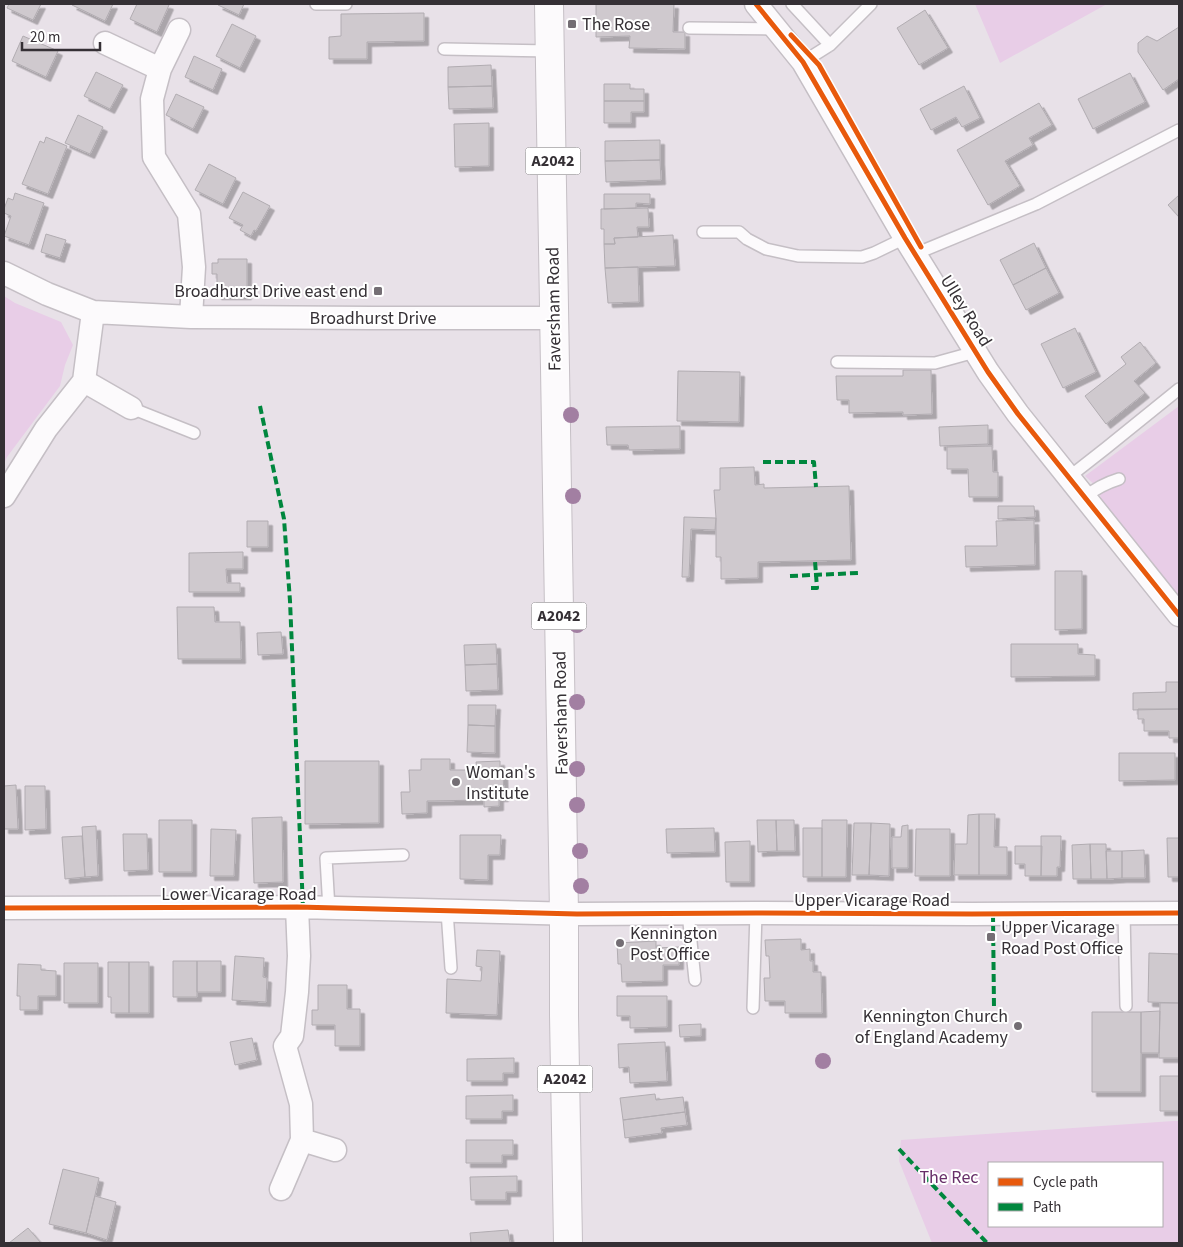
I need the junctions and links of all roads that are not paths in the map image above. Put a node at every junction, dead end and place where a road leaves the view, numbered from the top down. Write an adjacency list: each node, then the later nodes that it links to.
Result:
1 (316, 4): 2 (lane)
2 (346, 4)
3 (550, 4): 13 (main road, Faversham Road / A2042)
4 (792, 4): 11 (lane)
5 (871, 4): 11 (lane)
6 (762, 5): 8 (street, Ulley Road)
7 (689, 28): 8 (lane)
8 (778, 29): 14 (street, Ulley Road)
9 (179, 30): 15 (street)
10 (105, 43): 15 (street)
11 (830, 45): 14 (lane)
12 (444, 49): 13 (lane)
13 (551, 51): 22 (main road, Faversham Road / A2042)
14 (803, 62): 18 (street, Ulley Road)
15 (160, 69): 21 (street)
16 (1179, 130): 18 (lane)
17 (704, 232): 18 (lane)
18 (910, 246): 23 (street, Ulley Road)
19 (4, 272): 20 (street, Broadhurst Drive)
20 (93, 312): 21 (street, Broadhurst Drive); 25 (street)
21 (191, 317): 22 (street, Broadhurst Drive)
22 (554, 318): 43 (main road, Faversham Road / A2042)
23 (975, 352): 24 (lane); 29 (street, Ulley Road)
24 (837, 362)
25 (84, 381): 27 (street); 31 (street)
26 (1179, 389): 29 (lane)
27 (131, 408): 28 (lane)
28 (194, 433)
29 (1069, 477): 32 (street, Ulley Road)
30 (1119, 479): 32 (lane)
31 (4, 496)
32 (1085, 497): 33 (street, Ulley Road)
33 (1179, 615)
34 (404, 855): 37 (lane)
35 (297, 907): 36 (street, Lower Vicarage Road); 37 (street, Lower Vicarage Road); 48 (street)
36 (4, 908)
37 (329, 908): 38 (street, Lower Vicarage Road)
38 (447, 911): 43 (street, Lower Vicarage Road); 44 (lane)
39 (688, 913): 40 (street, Upper Vicarage Road); 43 (street, Upper Vicarage Road); 45 (lane)
40 (756, 913): 41 (street, Upper Vicarage Road); 47 (lane)
41 (1124, 913): 42 (street, Upper Vicarage Road); 46 (lane)
42 (1179, 913)
43 (564, 914): 51 (main road, Faversham Road / A2042)
44 (451, 968)
45 (695, 980)
46 (1126, 1006)
47 (753, 1008)
48 (302, 1140): 49 (street); 50 (street)
49 (335, 1150)
50 (281, 1189)
51 (568, 1243)

